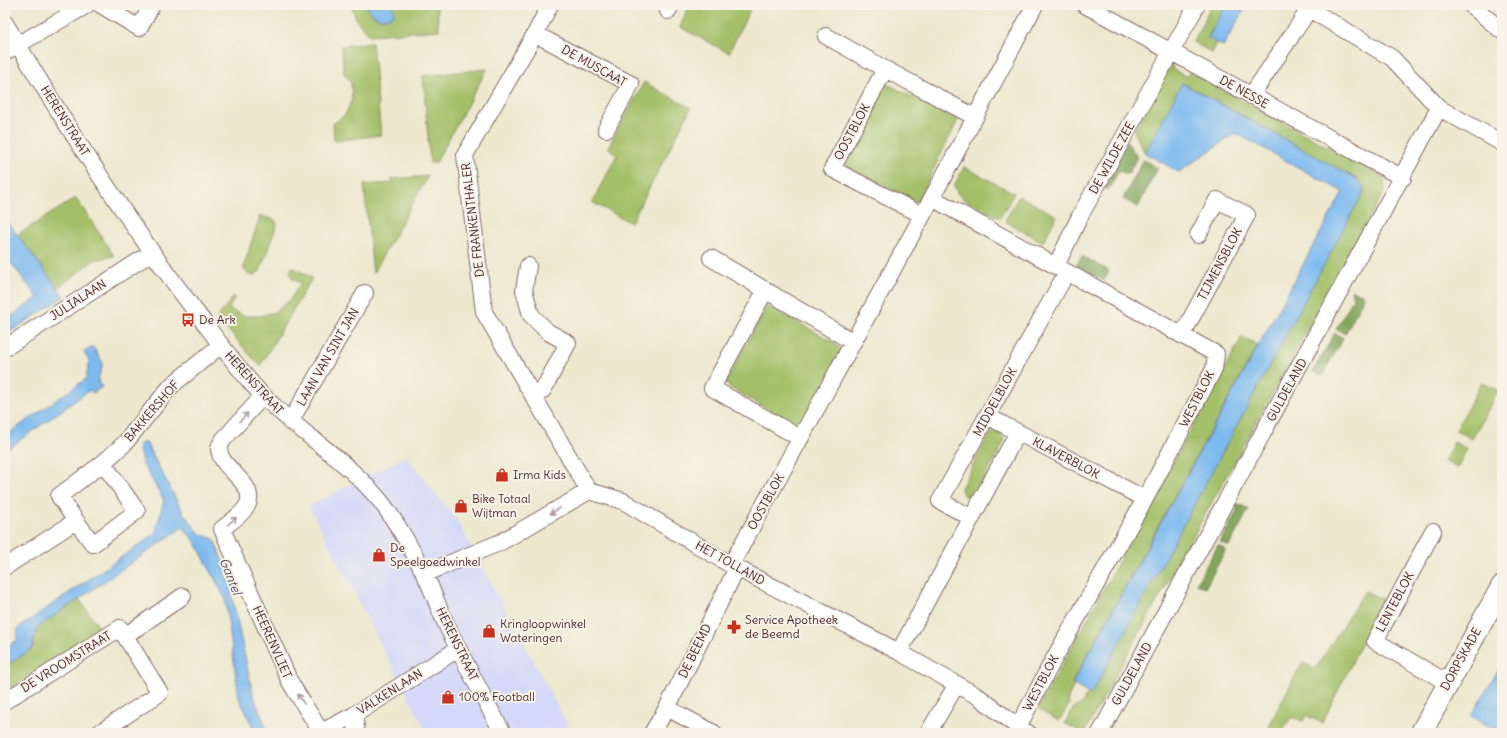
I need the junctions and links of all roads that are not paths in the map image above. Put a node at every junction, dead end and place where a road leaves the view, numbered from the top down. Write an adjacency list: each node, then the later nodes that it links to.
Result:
1 (87, 5): 14 (street)
2 (101, 5): 3 (street)
3 (152, 5)
4 (550, 5): 12 (street, DE FRANKENTHALER)
5 (1035, 5): 19 (street, OOSTBLOK)
6 (1085, 5): 15 (street, DE NESSE)
7 (1197, 5): 15 (street, DE WILDE ZEE)
8 (1471, 5): 11 (street)
9 (1310, 7): 17 (street); 18 (street)
10 (5, 23): 14 (street, HERENSTRAAT)
11 (1502, 31)
12 (536, 34): 20 (street, DE MUSCAAT); 37 (street, DE FRANKENTHALER)
13 (826, 36): 16 (street)
14 (12, 49): 26 (street, HERENSTRAAT)
15 (1171, 52): 17 (street, DE NESSE); 29 (street, DE WILDE ZEE)
16 (885, 69): 19 (street); 24 (street, OOSTBLOK)
17 (1251, 96): 22 (street, DE NESSE)
18 (1439, 108): 21 (street); 22 (street, GULDELAND)
19 (975, 117): 23 (street, OOSTBLOK)
20 (606, 129)
21 (1502, 143)
22 (1403, 178): 69 (street, GULDELAND)
23 (932, 198): 24 (street, OOSTBLOK); 29 (street, WESTBLOK)
24 (922, 215): 33 (street, OOSTBLOK)
25 (1198, 235): 32 (street, TIJMENSBLOK)
26 (151, 253): 34 (street, HERENSTRAAT); 35 (street, JULIALAAN)
27 (710, 258): 30 (street)
28 (528, 266): 37 (street)
29 (1061, 269): 32 (street, WESTBLOK); 38 (street, MIDDELBLOK)
30 (765, 291): 33 (street); 41 (street)
31 (365, 293): 39 (street, LAAN VAN SINT JAN)
32 (1182, 335): 44 (street, WESTBLOK)
33 (853, 342): 41 (street, OOSTBLOK)
34 (220, 344): 36 (street, HERENSTRAAT); 42 (street, BAKKERSHOF)
35 (5, 348)
36 (263, 396): 39 (street, HERENSTRAAT); 62 (street, HEERENVLIET, one-way to 36)
37 (533, 396): 43 (street, DE FRANKENTHALER)
38 (987, 416): 40 (street, KLAVERBLOK); 45 (street, MIDDELBLOK)
39 (290, 422): 50 (street, HERENSTRAAT)
40 (1018, 432): 44 (street, KLAVERBLOK); 45 (street)
41 (800, 438): 49 (street, OOSTBLOK)
42 (103, 463): 46 (street, BAKKERSHOF); 46 (street, BAKKERSHOF)
43 (589, 491): 49 (street, HET TOLLAND); 50 (street, one-way to 50)
44 (1145, 499): 61 (street, WESTBLOK)
45 (972, 518): 55 (street)
46 (76, 521): 48 (street)
47 (1433, 531): 56 (street, LENTEBLOK)
48 (5, 567)
49 (734, 567): 55 (street, HET TOLLAND); 59 (street, DE BEEMD)
50 (424, 574): 54 (street, HERENSTRAAT)
51 (1502, 586): 56 (main road, DORPSKADE)
52 (183, 596): 53 (street, DE VROOMSTRAAT)
53 (125, 636): 58 (street, DE VROOMSTRAAT); 63 (street, DE VROOMSTRAAT)
54 (458, 649): 60 (street, VALKENLAAN); 65 (street, HERENSTRAAT)
55 (899, 652): 57 (street, HET TOLLAND)
56 (1448, 682): 70 (main road, DORPSKADE)
57 (957, 684): 61 (street, HET TOLLAND); 68 (street)
58 (5, 701)
59 (667, 708): 66 (street, DE BEEMD); 67 (street)
60 (354, 715): 62 (street, VALKENLAAN); 64 (street)
61 (1023, 730)
62 (321, 732)
63 (99, 733)
64 (357, 733)
65 (503, 733)
66 (652, 733)
67 (714, 733)
68 (928, 733)
69 (1100, 733)
70 (1421, 733)

